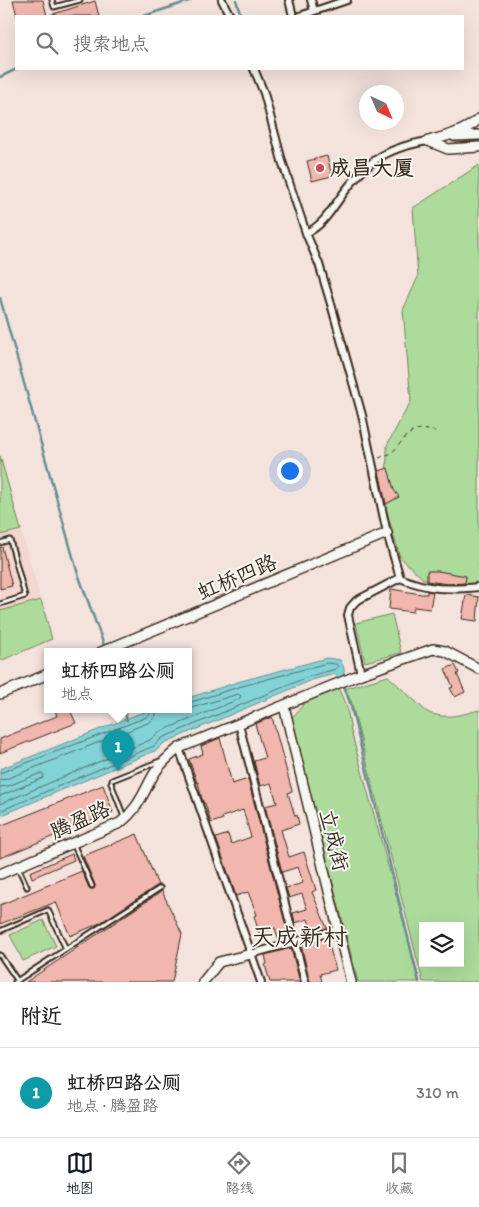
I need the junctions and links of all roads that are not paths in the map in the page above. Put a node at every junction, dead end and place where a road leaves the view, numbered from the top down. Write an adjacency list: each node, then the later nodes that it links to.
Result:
1 (52, 0): 2 (lane)
2 (80, 0)
3 (222, 0): 9 (street)
4 (288, 0): 10 (street)
5 (310, 0): 8 (street)
6 (348, 0): 7 (street)
7 (332, 3): 8 (street)
8 (314, 11): 11 (street)
9 (230, 15)
10 (293, 15)
11 (303, 15)
12 (254, 70): 18 (street)
13 (479, 119): 15 (street)
14 (479, 135): 15 (street)
15 (447, 136): 16 (street)
16 (428, 141): 17 (street); 18 (street)
17 (479, 147)
18 (306, 233): 19 (street)
19 (387, 533): 21 (street); 24 (street, 虹桥四路)
20 (0, 543): 23 (lane)
21 (400, 578): 22 (street); 26 (street)
22 (479, 587)
23 (0, 604)
24 (111, 648)
25 (479, 670): 26 (street, 腾盈路)
26 (361, 674): 29 (street, 腾盈路)
27 (44, 676): 28 (street)
28 (0, 694)
29 (284, 706): 30 (street, 腾盈路); 40 (street, 立成街)
30 (239, 724): 31 (street, 腾盈路); 42 (street)
31 (179, 748): 32 (street, 腾盈路); 44 (street)
32 (165, 759): 33 (street, 腾盈路); 33 (lane)
33 (125, 819): 34 (street, 腾盈路)
34 (72, 843): 35 (street, 腾盈路); 37 (lane)
35 (18, 866): 36 (street, 腾盈路); 38 (lane)
36 (0, 874)
37 (92, 886)
38 (27, 887)
39 (160, 888): 43 (lane)
40 (338, 930): 42 (street); 50 (street, 立成街)
41 (0, 931): 43 (lane)
42 (295, 942): 44 (street); 49 (street)
43 (66, 949): 46 (lane)
44 (251, 954): 47 (street); 48 (street)
45 (0, 955): 46 (lane)
46 (16, 981)
47 (203, 982)
48 (261, 982)
49 (305, 982)
50 (351, 982)

